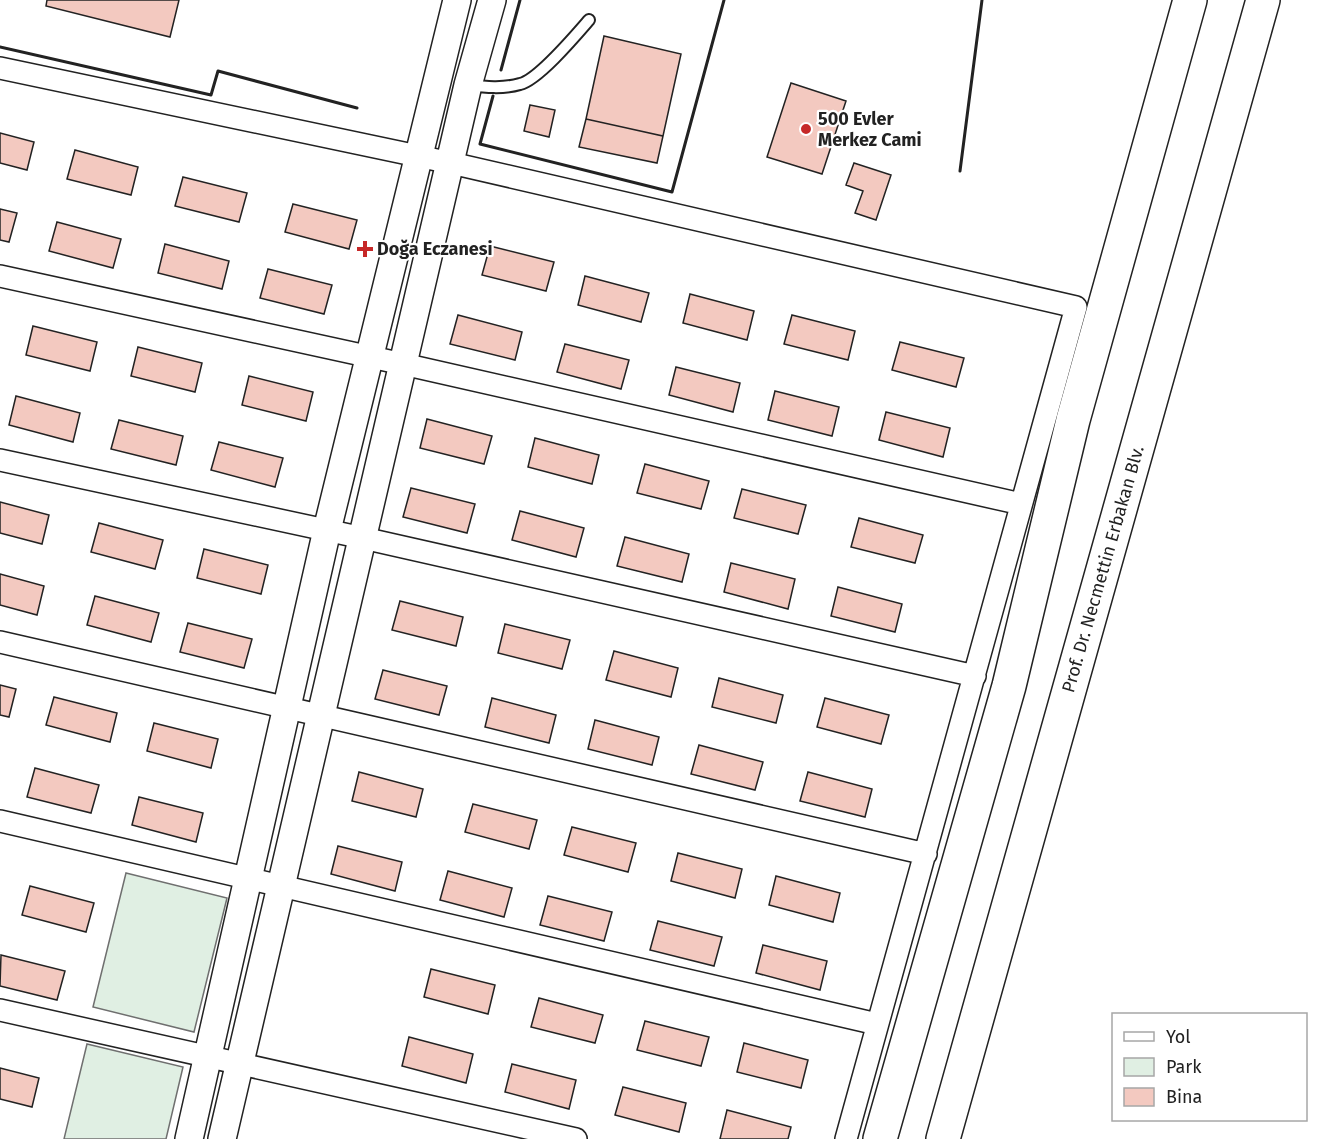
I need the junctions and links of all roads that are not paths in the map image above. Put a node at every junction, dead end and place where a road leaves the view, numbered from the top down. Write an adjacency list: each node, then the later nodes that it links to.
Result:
1 (457, 0): 8 (street)
2 (492, 0): 7 (street)
3 (1190, 0): 33 (main road)
4 (1263, 0): 34 (main road, Prof. Dr. Necmettin Erbakan Blv.)
5 (589, 20): 7 (lane)
6 (0, 69): 8 (street)
7 (468, 85): 9 (street)
8 (419, 156): 9 (street); 11 (street)
9 (451, 163): 12 (street); 14 (street)
10 (0, 276): 11 (street)
11 (370, 358): 12 (street); 15 (street)
12 (403, 364): 14 (street); 16 (street)
13 (0, 460): 15 (street)
14 (1020, 504): 18 (street)
15 (327, 530): 16 (street); 19 (street)
16 (363, 538): 18 (street); 20 (street)
17 (0, 642): 19 (street)
18 (975, 676): 22 (street)
19 (288, 706): 20 (street); 23 (street)
20 (322, 716): 22 (street); 24 (street)
21 (0, 821): 23 (street)
22 (926, 854): 26 (street)
23 (247, 877): 24 (street); 27 (street)
24 (281, 885): 26 (street); 28 (street)
25 (0, 1010): 27 (street)
26 (877, 1024): 32 (street)
27 (208, 1056): 28 (street); 29 (street)
28 (240, 1064): 30 (street); 31 (street)
29 (189, 1139)
30 (222, 1139)
31 (576, 1139)
32 (846, 1139)
33 (880, 1139)
34 (943, 1139)

